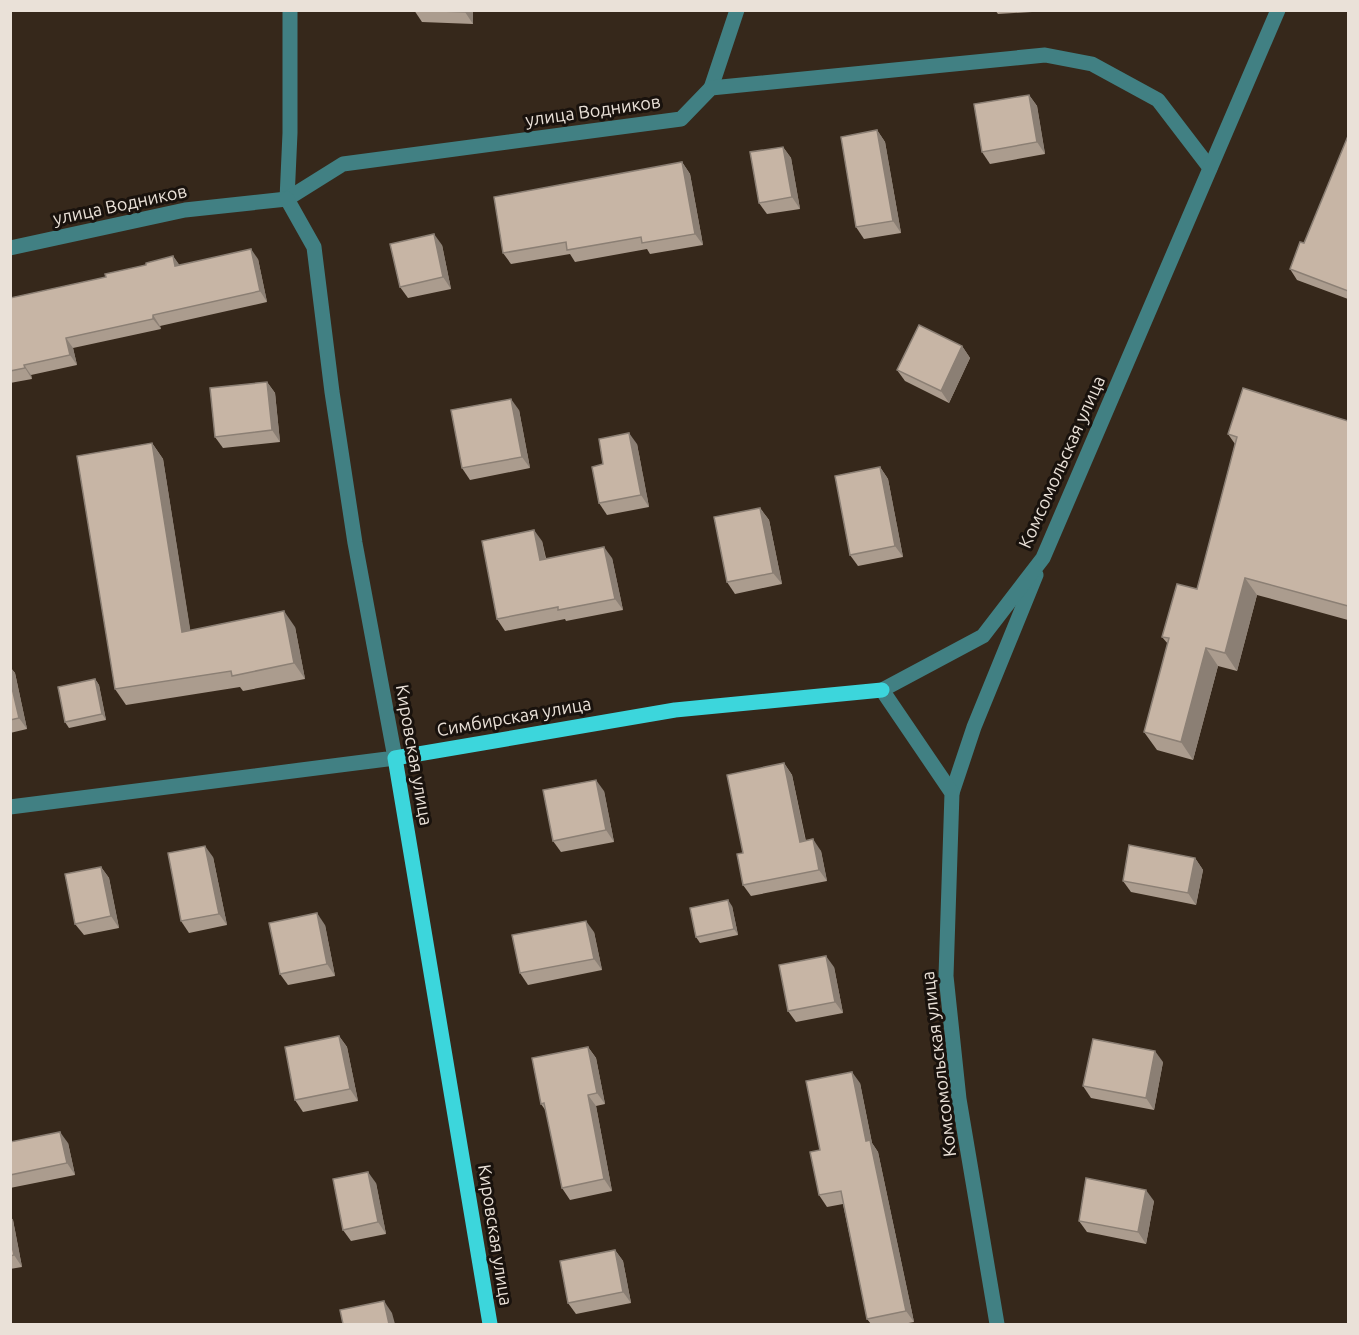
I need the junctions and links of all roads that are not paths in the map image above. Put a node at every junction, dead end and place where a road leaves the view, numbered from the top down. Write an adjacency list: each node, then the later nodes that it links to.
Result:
1 (290, 10): 6 (street)
2 (737, 10): 4 (street)
3 (1278, 10): 5 (street, Комсомольская улица)
4 (711, 88): 5 (street); 6 (street, улица Водников)
5 (1210, 168): 8 (street, Комсомольская улица)
6 (287, 199): 7 (street, улица Водников); 10 (street, Кировская улица)
7 (10, 249)
8 (1042, 558): 9 (street, Комсомольская улица); 11 (street, Комсомольская улица)
9 (882, 690): 10 (main road, Симбирская улица); 11 (street)
10 (395, 758): 12 (street, Симбирская улица); 13 (main road, Кировская улица)
11 (952, 793): 14 (street, Комсомольская улица)
12 (10, 807)
13 (490, 1324)
14 (997, 1324)

